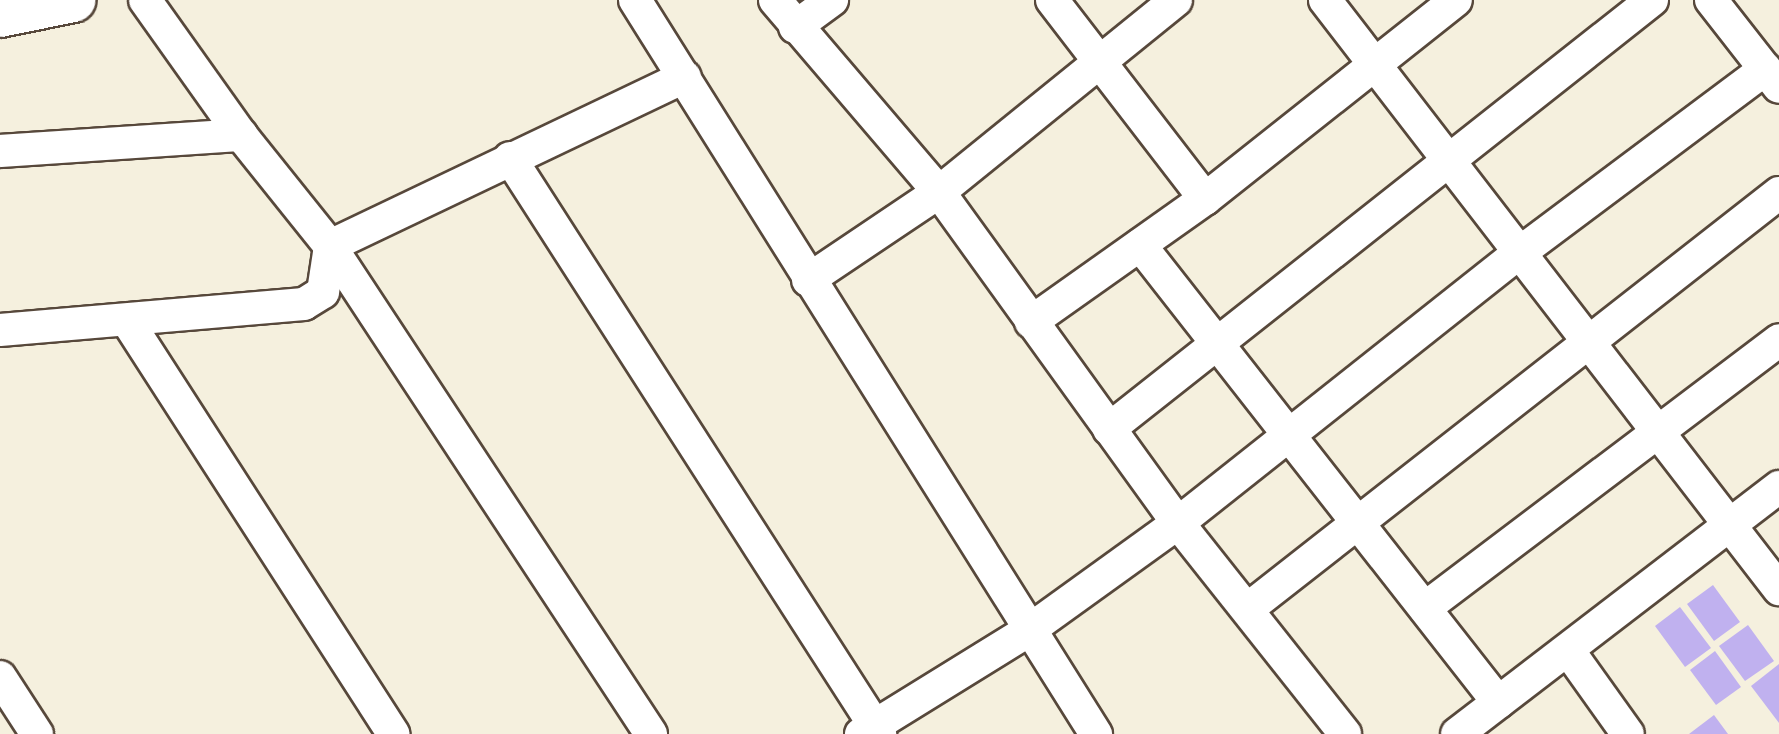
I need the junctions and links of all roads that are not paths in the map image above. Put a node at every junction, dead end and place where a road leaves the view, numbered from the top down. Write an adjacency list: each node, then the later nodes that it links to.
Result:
1 (73, 0): 12 (main road)
2 (145, 0): 18 (street)
3 (635, 0): 16 (street)
4 (775, 0): 13 (street)
5 (832, 0): 13 (street)
6 (1052, 0): 14 (street)
7 (1176, 0): 14 (street)
8 (1325, 0): 15 (street)
9 (1456, 0): 15 (street)
10 (1652, 0): 21 (street)
11 (1711, 0): 17 (street)
12 (0, 15)
13 (795, 27): 22 (street)
14 (1097, 61): 22 (street); 24 (street)
15 (1373, 67): 21 (street); 24 (street)
16 (685, 77): 20 (street); 28 (street)
17 (1772, 78): 27 (street)
18 (241, 135): 19 (street); 26 (street)
19 (0, 151)
20 (510, 158): 26 (street); 49 (street)
21 (1446, 161): 27 (street); 34 (street)
22 (939, 192): 28 (street); 30 (street)
23 (1779, 193): 33 (street)
24 (1205, 199): 25 (street)
25 (1140, 245): 30 (street); 34 (street)
26 (330, 246): 29 (street); 52 (street)
27 (1518, 254): 33 (street); 37 (street)
28 (808, 280): 45 (street)
29 (128, 322): 31 (street); 51 (street)
30 (1031, 322): 35 (street)
31 (0, 330)
32 (1779, 340): 36 (street)
33 (1587, 341): 36 (street); 40 (street)
34 (1216, 343): 35 (street); 37 (street)
35 (1109, 429): 39 (street)
36 (1658, 433): 41 (street); 44 (street)
37 (1288, 438): 39 (street); 40 (street)
38 (1779, 487): 41 (street)
39 (1178, 523): 43 (street); 45 (street)
40 (1354, 524): 43 (street); 44 (street)
41 (1729, 527): 42 (street); 46 (street)
42 (1779, 589)
43 (1249, 608): 54 (street)
44 (1425, 608): 48 (street)
45 (1028, 631): 49 (street); 53 (street)
46 (1568, 650): 48 (street); 56 (street)
47 (0, 677): 50 (street)
48 (1498, 702): 55 (street)
49 (872, 731)
50 (37, 734)
51 (394, 734)
52 (651, 734)
53 (1096, 734)
54 (1345, 734)
55 (1457, 734)
56 (1628, 734)

